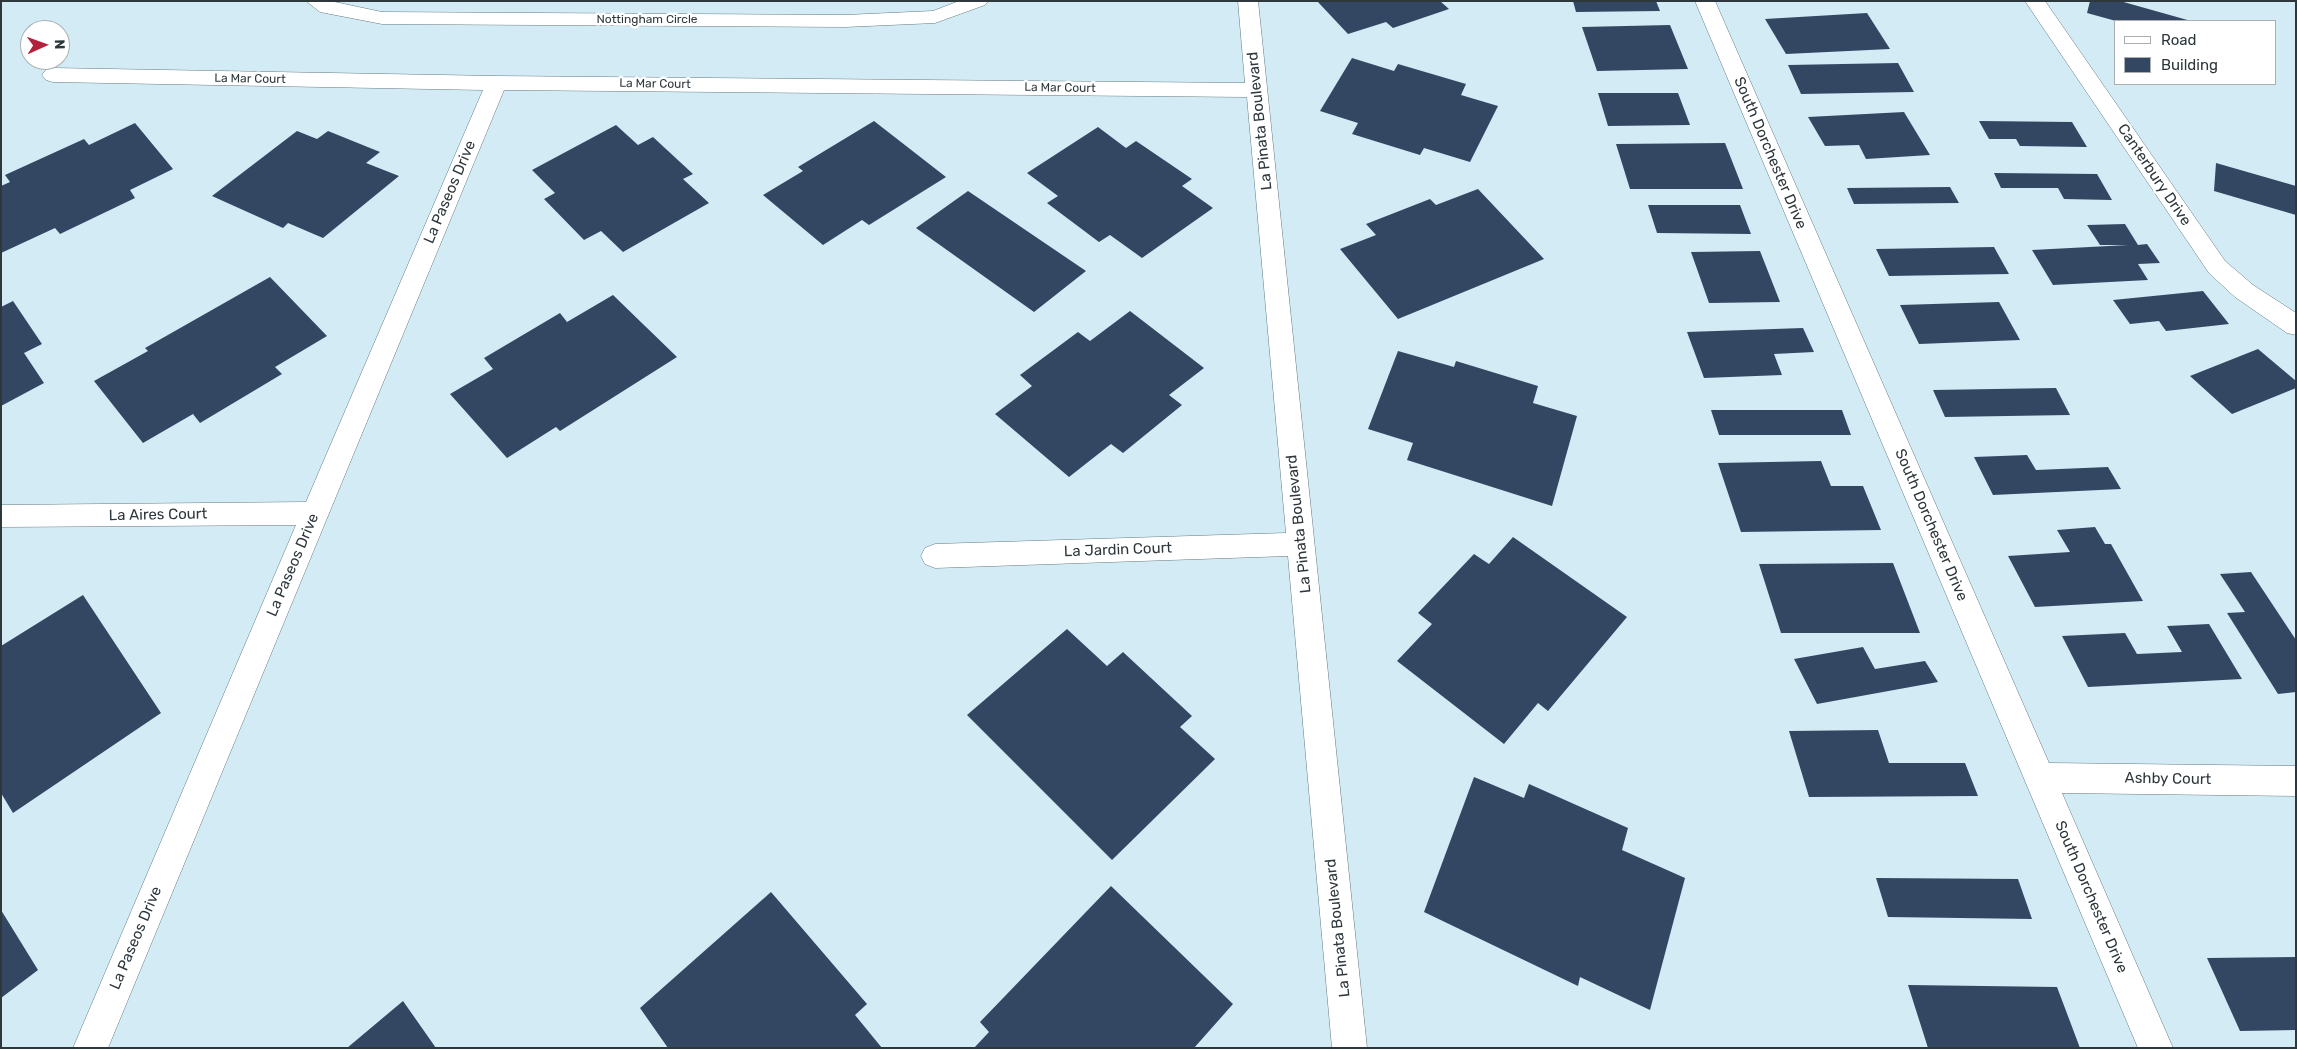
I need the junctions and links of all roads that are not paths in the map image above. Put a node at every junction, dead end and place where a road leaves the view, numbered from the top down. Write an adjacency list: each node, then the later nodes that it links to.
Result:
1 (316, 1): 2 (street, Nottingham Circle)
2 (978, 1)
3 (1248, 1): 8 (street, La Pinata Boulevard)
4 (1705, 1): 14 (street, South Dorchester Drive)
5 (2035, 1): 9 (street, Canterbury Drive)
6 (53, 75): 7 (street, La Mar Court)
7 (496, 83): 8 (street, La Mar Court); 10 (street, La Paseos Drive)
8 (1257, 90): 12 (street, La Pinata Boulevard)
9 (2296, 326)
10 (315, 513): 11 (street, La Aires Court); 16 (street, La Paseos Drive)
11 (1, 516)
12 (1301, 544): 13 (street, La Jardin Court); 17 (street, La Pinata Boulevard)
13 (935, 556)
14 (2039, 778): 15 (street, Ashby Court); 18 (street, South Dorchester Drive)
15 (2296, 781)
16 (90, 1048)
17 (1350, 1048)
18 (2156, 1048)

